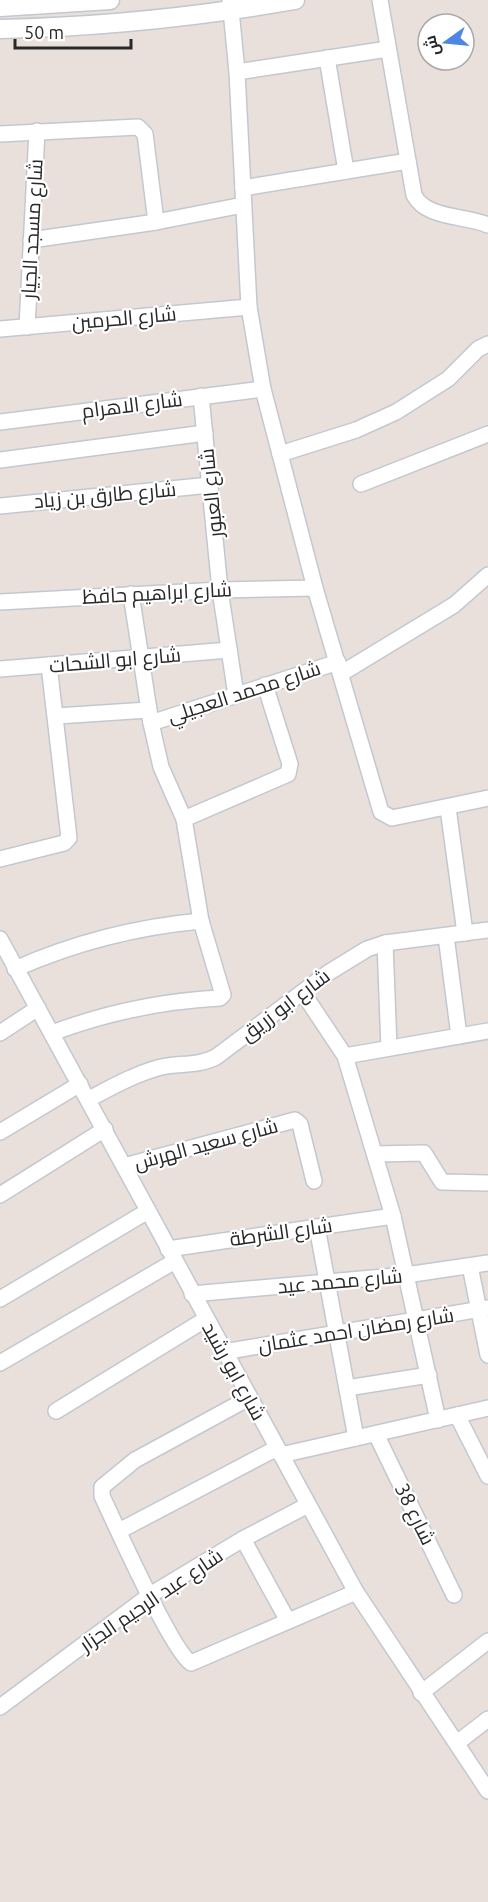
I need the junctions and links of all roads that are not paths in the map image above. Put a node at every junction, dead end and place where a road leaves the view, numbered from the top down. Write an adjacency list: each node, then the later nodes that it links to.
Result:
1 (110, 0): 5 (street)
2 (295, 0): 4 (street)
3 (380, 0): 7 (street)
4 (232, 5): 6 (street); 9 (street)
5 (0, 7)
6 (0, 29)
7 (388, 49): 8 (street); 12 (street)
8 (327, 58): 9 (street); 13 (street)
9 (237, 72): 14 (street)
10 (37, 132): 11 (street, شارع مسجد الجيار); 16 (street, شارع مسجد الجيار); 18 (street, شارع مسجد الجيار)
11 (0, 134)
12 (408, 161): 13 (street); 17 (street)
13 (346, 171): 14 (street)
14 (243, 188): 15 (street)
15 (243, 205): 16 (street); 19 (street)
16 (156, 222): 18 (street)
17 (488, 225)
18 (31, 240): 20 (street, شارع مسجد الجيار)
19 (249, 308): 20 (street, شارع الحرمين); 23 (street)
20 (27, 327): 21 (street, شارع الحرمين)
21 (0, 329)
22 (488, 344): 28 (street)
23 (263, 388): 24 (street, شارع الاهرام); 28 (street)
24 (201, 396): 25 (street, شارع الاهرام); 26 (street, شارع العبور)
25 (0, 422)
26 (205, 433): 29 (street); 31 (street, شارع العبور)
27 (488, 434): 30 (street)
28 (280, 453): 34 (street)
29 (0, 460)
30 (361, 484)
31 (210, 485): 32 (street, شارع طارق بن زياد); 35 (street, شارع العبور)
32 (0, 506)
33 (488, 575): 41 (street, شارع محمد العجيلي)
34 (315, 588): 35 (street, شارع ابراهيم حافظ); 41 (street)
35 (220, 590): 36 (street, شارع ابراهيم حافظ); 38 (street, شارع العبور)
36 (130, 594): 37 (street, شارع ابراهيم حافظ); 39 (street)
37 (0, 602)
38 (229, 651): 39 (street, شارع ابو الشحات); 44 (street, شارع العبور)
39 (139, 658): 40 (street, شارع ابو الشحات); 46 (street)
40 (49, 665): 42 (street, شارع ابو الشحات); 45 (street)
41 (340, 667): 43 (street, شارع محمد العجيلي); 48 (street)
42 (0, 669)
43 (265, 685): 44 (street, شارع محمد العجيلي); 49 (street)
44 (236, 695): 46 (street, شارع محمد العجيلي)
45 (57, 716): 46 (street, شارع محمد العجيلي); 50 (street)
46 (149, 716): 49 (street)
47 (488, 798): 48 (street)
48 (448, 808): 53 (street)
49 (183, 819): 51 (street)
50 (0, 859)
51 (201, 921): 57 (street); 62 (street)
52 (488, 930): 53 (street, شارع ابو زريق)
53 (465, 933): 54 (street, شارع ابو زريق)
54 (446, 936): 56 (street, شارع ابو زريق); 63 (street)
55 (0, 939): 57 (street, شارع ابو رشيد)
56 (385, 943): 58 (street, شارع ابو زريق); 64 (street)
57 (15, 969): 59 (street, شارع ابو رشيد)
58 (303, 993): 65 (street); 67 (street, شارع ابو زريق)
59 (38, 1008): 61 (street); 62 (street, شارع ابو رشيد)
60 (488, 1031): 63 (street)
61 (0, 1033)
62 (52, 1033): 66 (street, شارع ابو رشيد)
63 (459, 1036): 64 (street)
64 (389, 1048): 65 (street)
65 (345, 1056): 70 (street)
66 (80, 1084): 67 (street, شارع ابو رشيد); 69 (street)
67 (89, 1100): 68 (street, شارع ابو رشيد)
68 (105, 1129): 71 (street, شارع ابو رشيد); 74 (street)
69 (0, 1132)
70 (375, 1154): 73 (street); 76 (street)
71 (124, 1166): 72 (street, شارع سعيد الهرش); 75 (street, شارع ابو رشيد)
72 (314, 1181)
73 (488, 1183)
74 (0, 1195)
75 (148, 1211): 78 (street, شارع ابو رشيد); 84 (street)
76 (393, 1216): 77 (street, شارع الشرطة); 81 (street)
77 (317, 1227): 78 (street, شارع الشرطة); 82 (street)
78 (172, 1255): 83 (street, شارع ابو رشيد); 91 (street)
79 (488, 1263): 80 (street, شارع محمد عيد)
80 (470, 1266): 81 (street, شارع محمد عيد); 85 (street)
81 (406, 1275): 82 (street, شارع محمد عيد); 87 (street)
82 (327, 1283): 83 (street, شارع محمد عيد); 88 (street)
83 (192, 1294): 86 (street, شارع ابو رشيد)
84 (0, 1299)
85 (484, 1309): 87 (street, شارع رمضان احمد عثمان); 90 (street)
86 (206, 1319): 89 (street, شارع ابو رشيد); 96 (street)
87 (416, 1322): 88 (street, شارع رمضان احمد عثمان); 92 (street)
88 (337, 1334): 89 (street, شارع رمضان احمد عثمان); 93 (street)
89 (223, 1352): 94 (street, شارع ابو رشيد)
90 (488, 1355)
91 (0, 1363)
92 (429, 1376): 93 (street); 98 (street)
93 (347, 1388): 100 (street)
94 (249, 1398): 101 (street, شارع ابو رشيد); 104 (street)
95 (488, 1408): 97 (street)
96 (56, 1411)
97 (457, 1415): 98 (street); 102 (street)
98 (438, 1420): 99 (street)
99 (376, 1434): 100 (street); 108 (street, شارع 38)
100 (356, 1438): 101 (street)
101 (279, 1451): 103 (street, شارع ابو رشيد); 104 (street)
102 (488, 1476)
103 (308, 1505): 105 (street, شارع عبد الرحيم الجزار); 106 (street, شارع ابو رشيد)
104 (119, 1531): 107 (street)
105 (243, 1539): 107 (street, شارع عبد الرحيم الجزار); 109 (street)
106 (356, 1592): 109 (street); 111 (street, شارع ابو رشيد)
107 (150, 1595): 109 (street); 112 (street, شارع عبد الرحيم الجزار)
108 (454, 1595)
109 (288, 1621)
110 (488, 1641): 111 (street)
111 (421, 1693): 114 (street, شارع ابو رشيد)
112 (0, 1707)
113 (488, 1719): 114 (street)
114 (457, 1743): 115 (street, شارع ابو رشيد)
115 (488, 1791)

